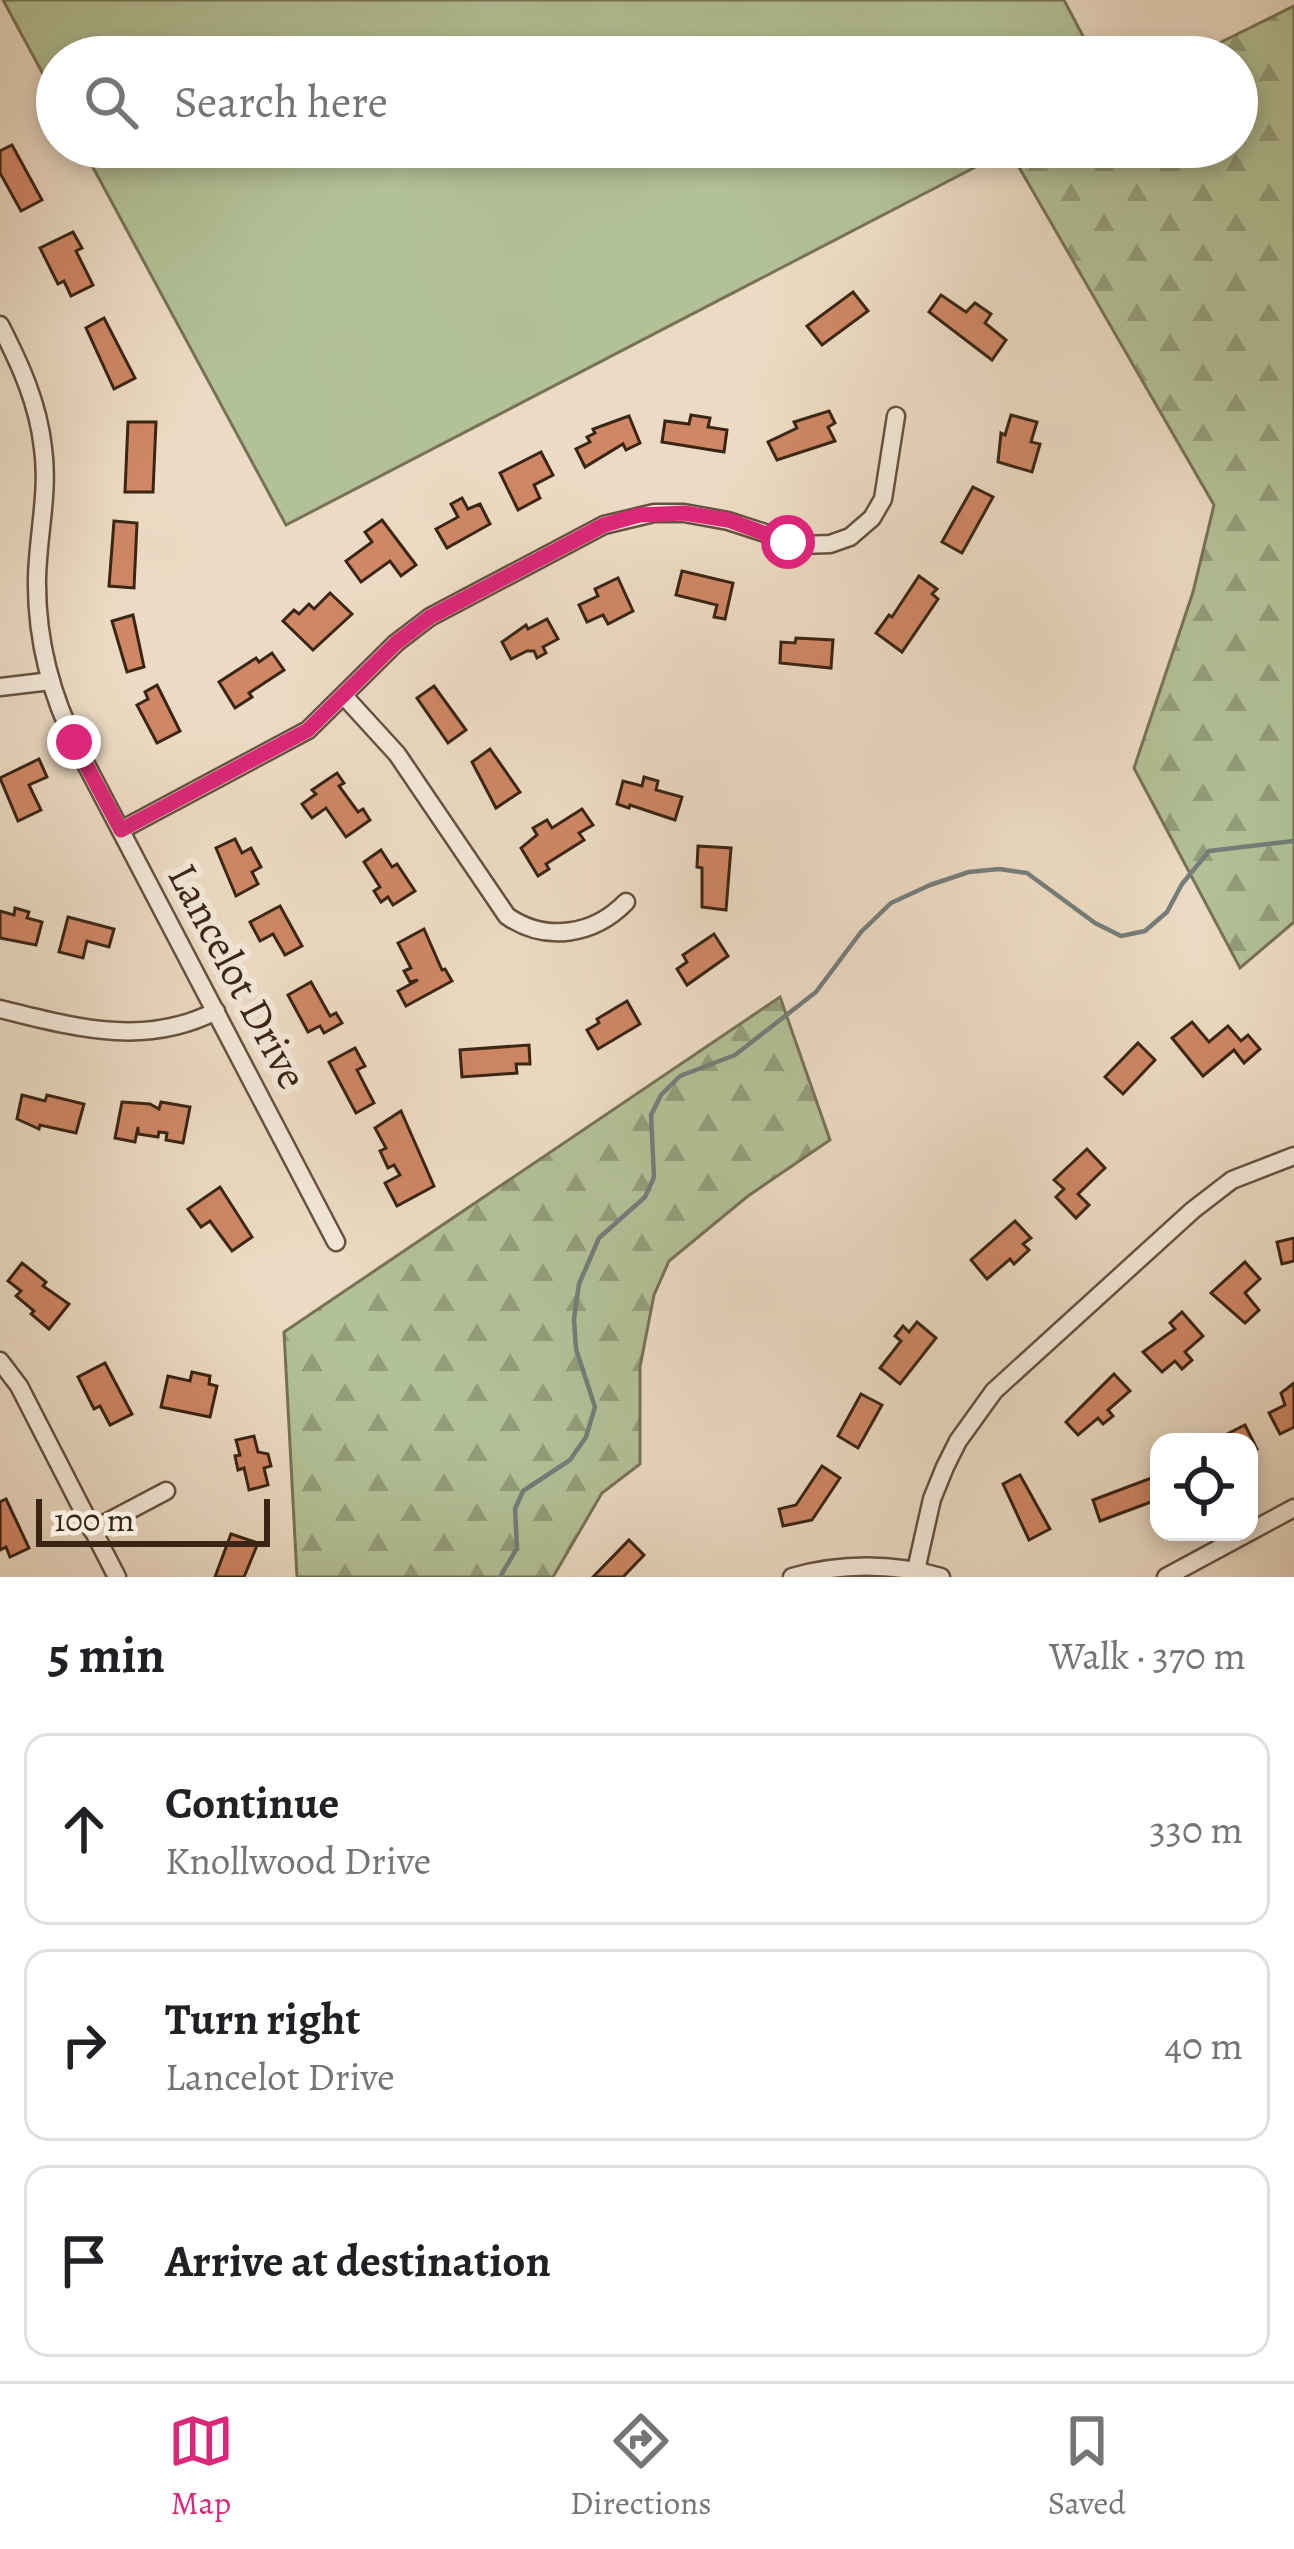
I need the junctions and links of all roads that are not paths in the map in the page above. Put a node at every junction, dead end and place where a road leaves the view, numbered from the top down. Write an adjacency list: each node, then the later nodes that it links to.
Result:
1 (0, 325): 3 (street, Lancelot Drive)
2 (896, 416): 5 (street)
3 (51, 680): 4 (street); 6 (street, Lancelot Drive)
4 (0, 687)
5 (344, 696): 6 (street); 7 (street)
6 (121, 830): 9 (street, Lancelot Drive)
7 (626, 902)
8 (0, 1009): 9 (street)
9 (216, 1011): 11 (street, Lancelot Drive)
10 (1294, 1156): 16 (street)
11 (336, 1242)
12 (0, 1361): 15 (street)
13 (166, 1491): 15 (street)
14 (1294, 1508): 20 (street)
15 (92, 1530): 17 (street)
16 (916, 1570): 18 (street); 19 (street)
17 (117, 1577)
18 (791, 1577)
19 (941, 1577)
20 (1166, 1577)

